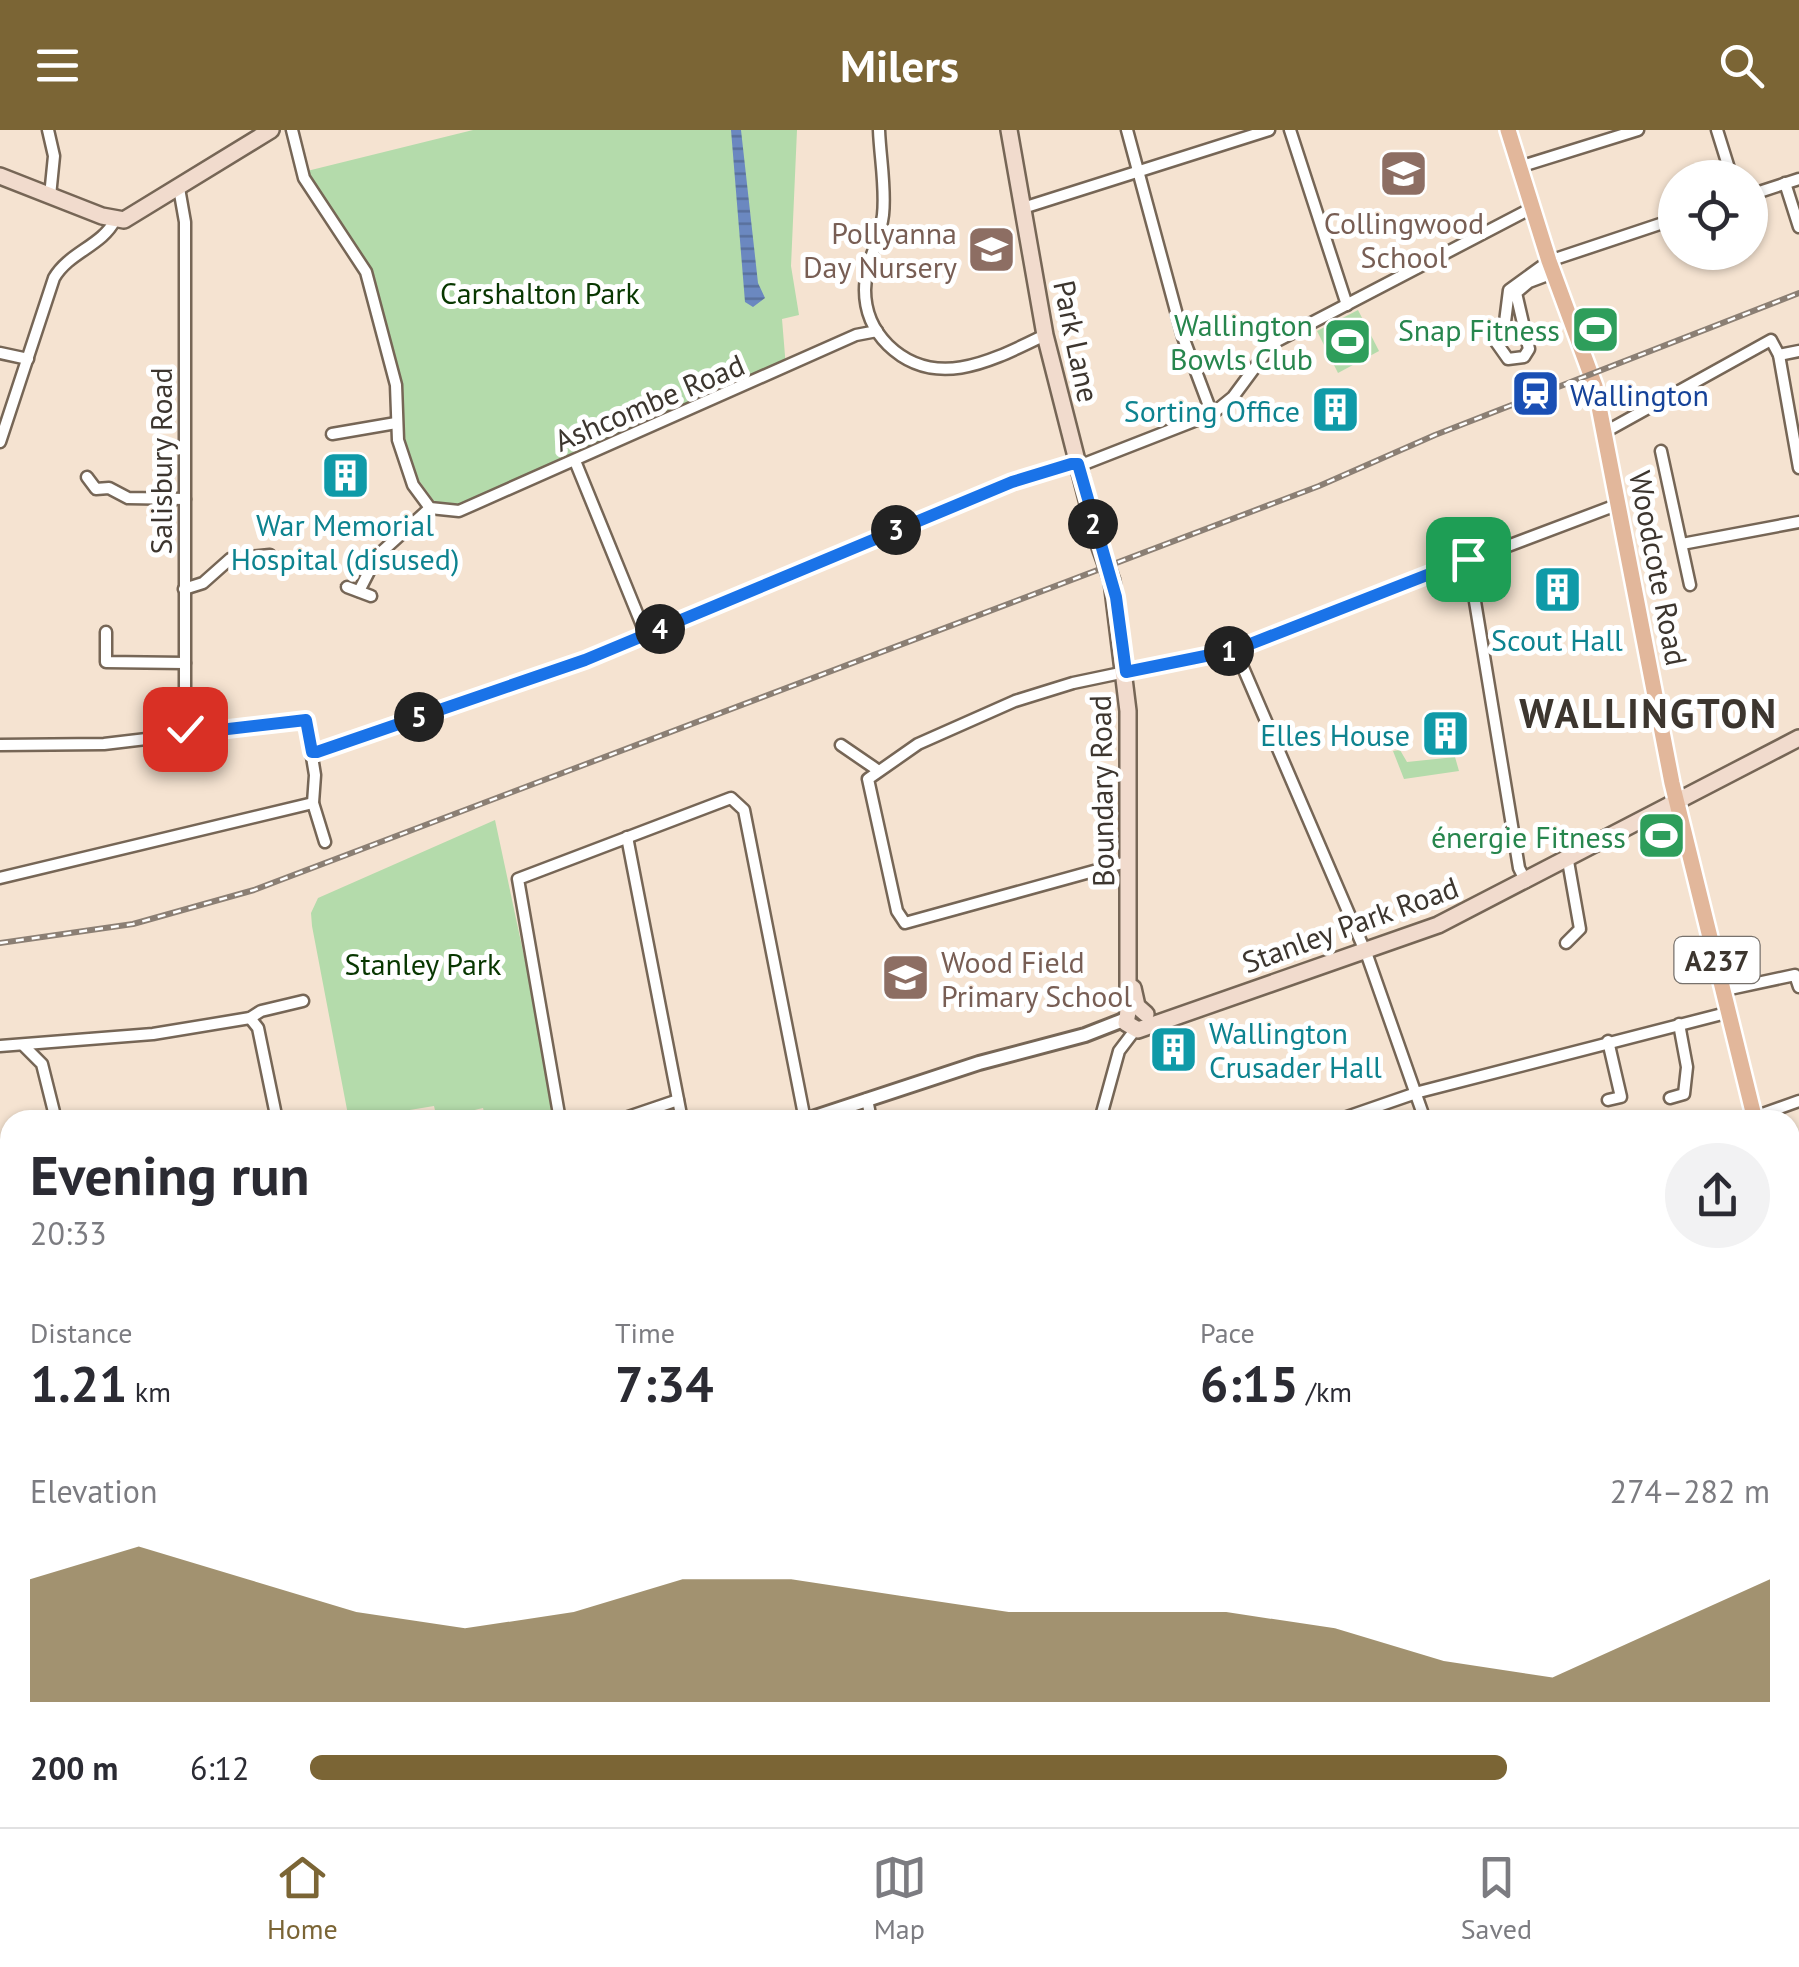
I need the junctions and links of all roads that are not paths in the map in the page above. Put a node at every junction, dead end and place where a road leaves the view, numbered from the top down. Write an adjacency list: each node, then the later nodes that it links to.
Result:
1 (48, 130): 20 (street)
2 (271, 130): 18 (main road)
3 (292, 130): 37 (street)
4 (879, 130): 28 (street)
5 (1009, 130): 21 (main road, Park Lane)
6 (1127, 130): 14 (street)
7 (1270, 130): 14 (street)
8 (1290, 130): 27 (street)
9 (1508, 130): 13 (main road, A237)
10 (1638, 130): 13 (street)
11 (1717, 130): 12 (street)
12 (1726, 160)
13 (1519, 168): 22 (main road, A237)
14 (1140, 172): 21 (street); 36 (street)
15 (0, 176): 20 (main road)
16 (1799, 179): 17 (street)
17 (1785, 184): 19 (street); 25 (street)
18 (179, 188): 23 (main road); 46 (street, Salisbury Road)
19 (1768, 189)
20 (50, 196): 23 (main road)
21 (1023, 208): 31 (main road, Park Lane)
22 (1532, 208): 26 (main road, A237); 27 (street)
23 (114, 220): 35 (street)
24 (1658, 226): 26 (street)
25 (1799, 226)
26 (1551, 267): 26 (street); 38 (main road, Woodcote Road / A237)
27 (1347, 305): 36 (street)
28 (867, 311): 29 (street); 30 (street)
29 (877, 331): 30 (street, Ashcombe Road); 31 (street)
30 (856, 335): 42 (street, Ashcombe Road)
31 (1044, 336): 43 (main road, Park Lane)
32 (1799, 351): 34 (street)
33 (0, 353): 35 (street)
34 (1779, 355): 38 (street); 44 (street)
35 (28, 359): 40 (street)
36 (1212, 414): 43 (street)
37 (396, 423): 39 (street); 48 (street)
38 (1605, 432): 47 (main road, Woodcote Road / A237)
39 (332, 434)
40 (0, 442)
41 (1660, 451): 50 (street)
42 (574, 461): 48 (street, Ashcombe Road); 58 (street)
43 (1078, 464): 53 (main road, Park Lane, bridge); 58 (street)
44 (1799, 468)
45 (88, 477): 46 (street)
46 (185, 498): 55 (street, Salisbury Road)
47 (1619, 504): 52 (street); 68 (main road, Woodcote Road / A237)
48 (430, 508): 56 (street)
49 (1799, 522): 50 (street)
50 (1682, 544): 54 (street)
51 (270, 555): 55 (street)
52 (1468, 559): 59 (street); 75 (street)
53 (1105, 562): 61 (main road, Boundary Road, bridge)
54 (1690, 586)
55 (184, 589): 60 (street, Salisbury Road)
56 (370, 596)
57 (106, 632): 60 (street)
58 (646, 635): 66 (street)
59 (1235, 650): 61 (street); 77 (street)
60 (185, 663): 62 (street, Salisbury Road)
61 (1126, 672): 67 (street); 72 (main road, Boundary Road)
62 (185, 734): 65 (street); 66 (street)
63 (1799, 738): 68 (main road, Stanley Park Road)
64 (841, 745): 67 (street)
65 (0, 746)
66 (312, 752): 69 (street)
67 (876, 770): 72 (street)
68 (1677, 800): 73 (main road, Stanley Park Road); 79 (main road, Woodcote Road / A237)
69 (313, 803): 71 (street); 74 (street)
70 (627, 837): 93 (street); 98 (street); 101 (street)
71 (325, 842)
72 (1132, 861): 83 (main road, Boundary Road)
73 (1568, 861): 75 (main road, Stanley Park Road); 76 (street)
74 (0, 878)
75 (1526, 883): 77 (main road, Stanley Park Road)
76 (1566, 943)
77 (1366, 951): 83 (main road, Stanley Park Road); 90 (street)
78 (1799, 987): 79 (street)
79 (1724, 990): 81 (main road, Woodcote Road / A237)
80 (303, 1000): 82 (street)
81 (1730, 1012): 84 (street); 107 (main road, Woodcote Road / A237)
82 (250, 1018): 86 (street); 97 (street)
83 (1136, 1020): 92 (street, Stanley Park Road); 104 (street)
84 (1679, 1024): 85 (street); 91 (street)
85 (1608, 1041): 90 (street); 94 (street)
86 (57, 1044): 88 (street); 89 (street)
87 (0, 1046): 88 (street)
88 (24, 1046): 89 (street)
89 (42, 1064): 96 (street)
90 (1419, 1092): 105 (street); 106 (street)
91 (1670, 1098)
92 (867, 1099): 102 (street, Stanley Park Road); 103 (street)
93 (678, 1100): 99 (street); 100 (street)
94 (1608, 1100)
95 (1799, 1100): 108 (street)
96 (54, 1110)
97 (275, 1110)
98 (558, 1110)
99 (648, 1110)
100 (680, 1110)
101 (803, 1110)
102 (835, 1110)
103 (869, 1110)
104 (1103, 1110)
105 (1367, 1110)
106 (1424, 1110)
107 (1753, 1110)
108 (1775, 1110)

